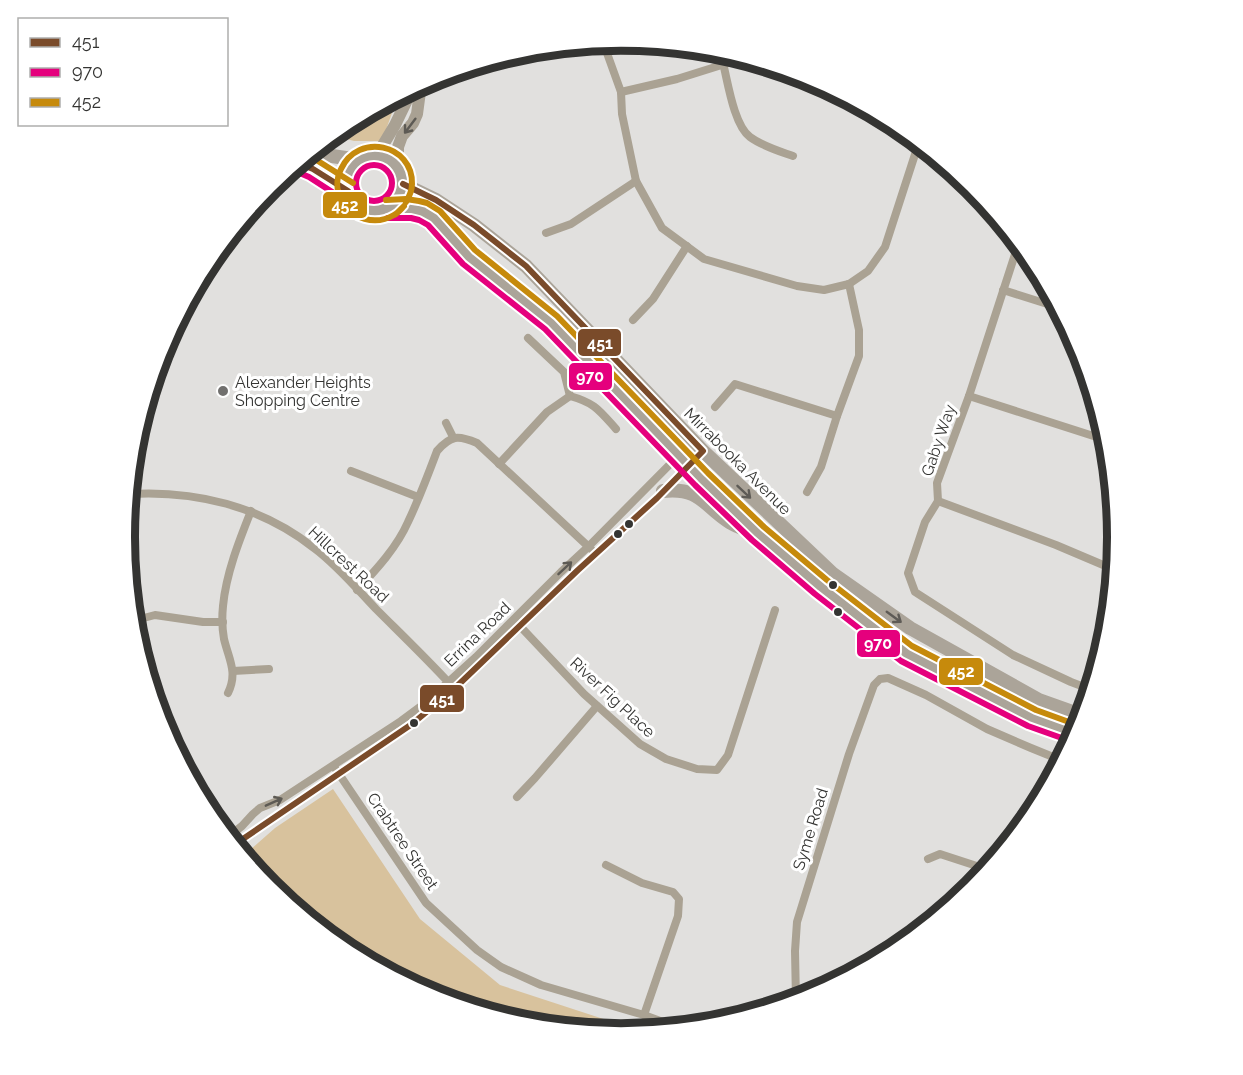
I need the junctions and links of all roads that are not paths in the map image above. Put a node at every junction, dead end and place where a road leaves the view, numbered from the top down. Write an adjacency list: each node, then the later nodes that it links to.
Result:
1 (606, 51): 3 (street)
2 (723, 63): 3 (street); 9 (street)
3 (621, 92): 13 (street)
4 (419, 95): 12 (street, one-way to 12)
5 (407, 101): 8 (street)
6 (916, 151): 20 (street)
7 (325, 152): 10 (main road)
8 (377, 155): 10 (main road); 12 (main road)
9 (793, 156)
10 (359, 160): 15 (main road)
11 (307, 167): 15 (main road)
12 (398, 167): 14 (main road)
13 (636, 181): 17 (street); 18 (street)
14 (403, 184): 16 (main road); 33 (main road, Mirrabooka Avenue)
15 (348, 191): 16 (main road)
16 (387, 209): 34 (main road)
17 (546, 233)
18 (687, 246): 20 (street); 23 (street)
19 (1015, 253): 21 (street, Gaby Way)
20 (849, 284): 28 (street)
21 (1003, 290): 22 (street); 26 (street, Gaby Way)
22 (1049, 304)
23 (633, 321)
24 (528, 338): 25 (street)
25 (570, 396): 30 (street); 35 (street)
26 (969, 396): 32 (street); 41 (street, Gaby Way)
27 (715, 407): 28 (street)
28 (837, 416): 38 (street)
29 (446, 423): 31 (street)
30 (616, 429)
31 (453, 437): 35 (street); 40 (street)
32 (1098, 437)
33 (698, 446): 34 (street, Errina Road); 34 (street, Errina Road); 57 (main road, Mirrabooka Avenue, one-way to 57)
34 (684, 461): 37 (street, Errina Road); 43 (main road); 44 (street, Errina Road)
35 (499, 464): 44 (street)
36 (351, 471): 40 (street)
37 (663, 491): 43 (main road); 44 (street, Errina Road)
38 (807, 492)
39 (137, 494): 42 (street, Hillcrest Road)
40 (418, 498): 46 (street)
41 (938, 501): 45 (street, Gaby Way); 54 (street)
42 (252, 511): 46 (street, Hillcrest Road); 49 (street)
43 (758, 534): 58 (main road)
44 (592, 550): 50 (street, Errina Road)
45 (1107, 567)
46 (357, 590): 53 (street, Hillcrest Road)
47 (775, 610): 56 (street, River Fig Place)
48 (142, 618): 49 (street)
49 (223, 622): 52 (street)
50 (517, 623): 53 (street, Errina Road); 56 (street, River Fig Place)
51 (269, 669): 52 (street)
52 (233, 671): 55 (street)
53 (451, 686): 60 (street, Errina Road)
54 (1084, 687)
55 (228, 693)
56 (597, 706): 61 (street)
57 (1075, 713)
58 (1068, 731)
59 (1055, 758): 67 (street, Syme Road)
60 (336, 769): 62 (street, Errina Road, one-way to 60); 63 (street, Errina Road); 68 (street, Crabtree Street)
61 (517, 797)
62 (234, 832)
63 (241, 840)
64 (928, 859): 66 (street)
65 (606, 865): 68 (street)
66 (979, 867)
67 (796, 991)
68 (644, 1015): 69 (street, Crabtree Street)
69 (663, 1022)

